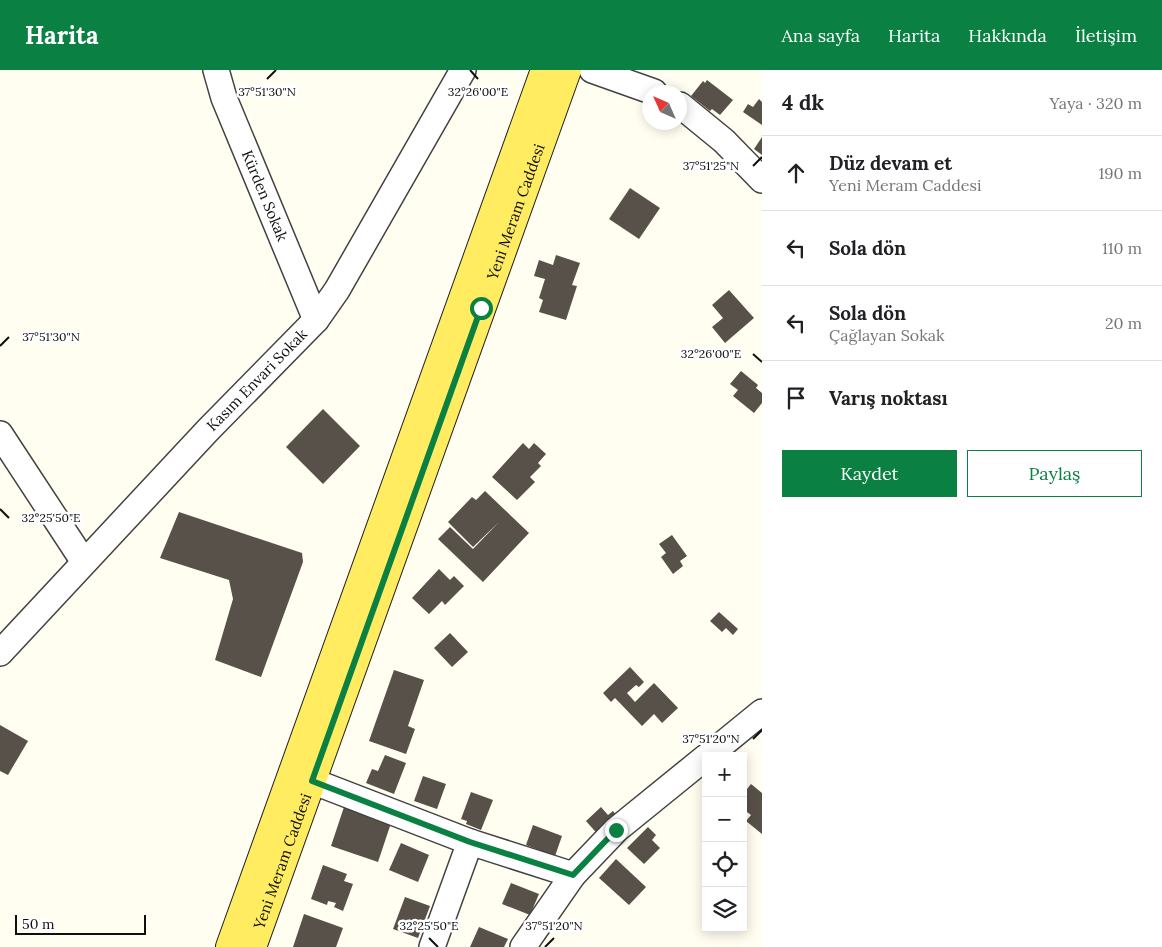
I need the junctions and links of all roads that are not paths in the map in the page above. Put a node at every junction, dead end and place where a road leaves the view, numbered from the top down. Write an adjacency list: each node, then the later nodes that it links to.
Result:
1 (216, 70): 9 (street, Kürden Sokak)
2 (464, 70): 9 (street, Kasım Envari Sokak)
3 (544, 70): 19 (main road, Yeni Meram Caddesi)
4 (567, 70): 16 (main road, Yeni Meram Caddesi)
5 (592, 70): 6 (street)
6 (642, 88)
7 (687, 111): 8 (street)
8 (762, 180)
9 (316, 320): 11 (street, Kasım Envari Sokak)
10 (0, 434): 11 (street)
11 (84, 562): 12 (street, Kasım Envari Sokak)
12 (0, 653)
13 (762, 712): 14 (street)
14 (713, 752)
15 (702, 761): 18 (street)
16 (312, 781): 17 (street); 20 (main road, Yeni Meram Caddesi)
17 (470, 842): 18 (street); 21 (street)
18 (573, 875): 22 (street)
19 (230, 947)
20 (252, 947)
21 (432, 947)
22 (523, 947)

